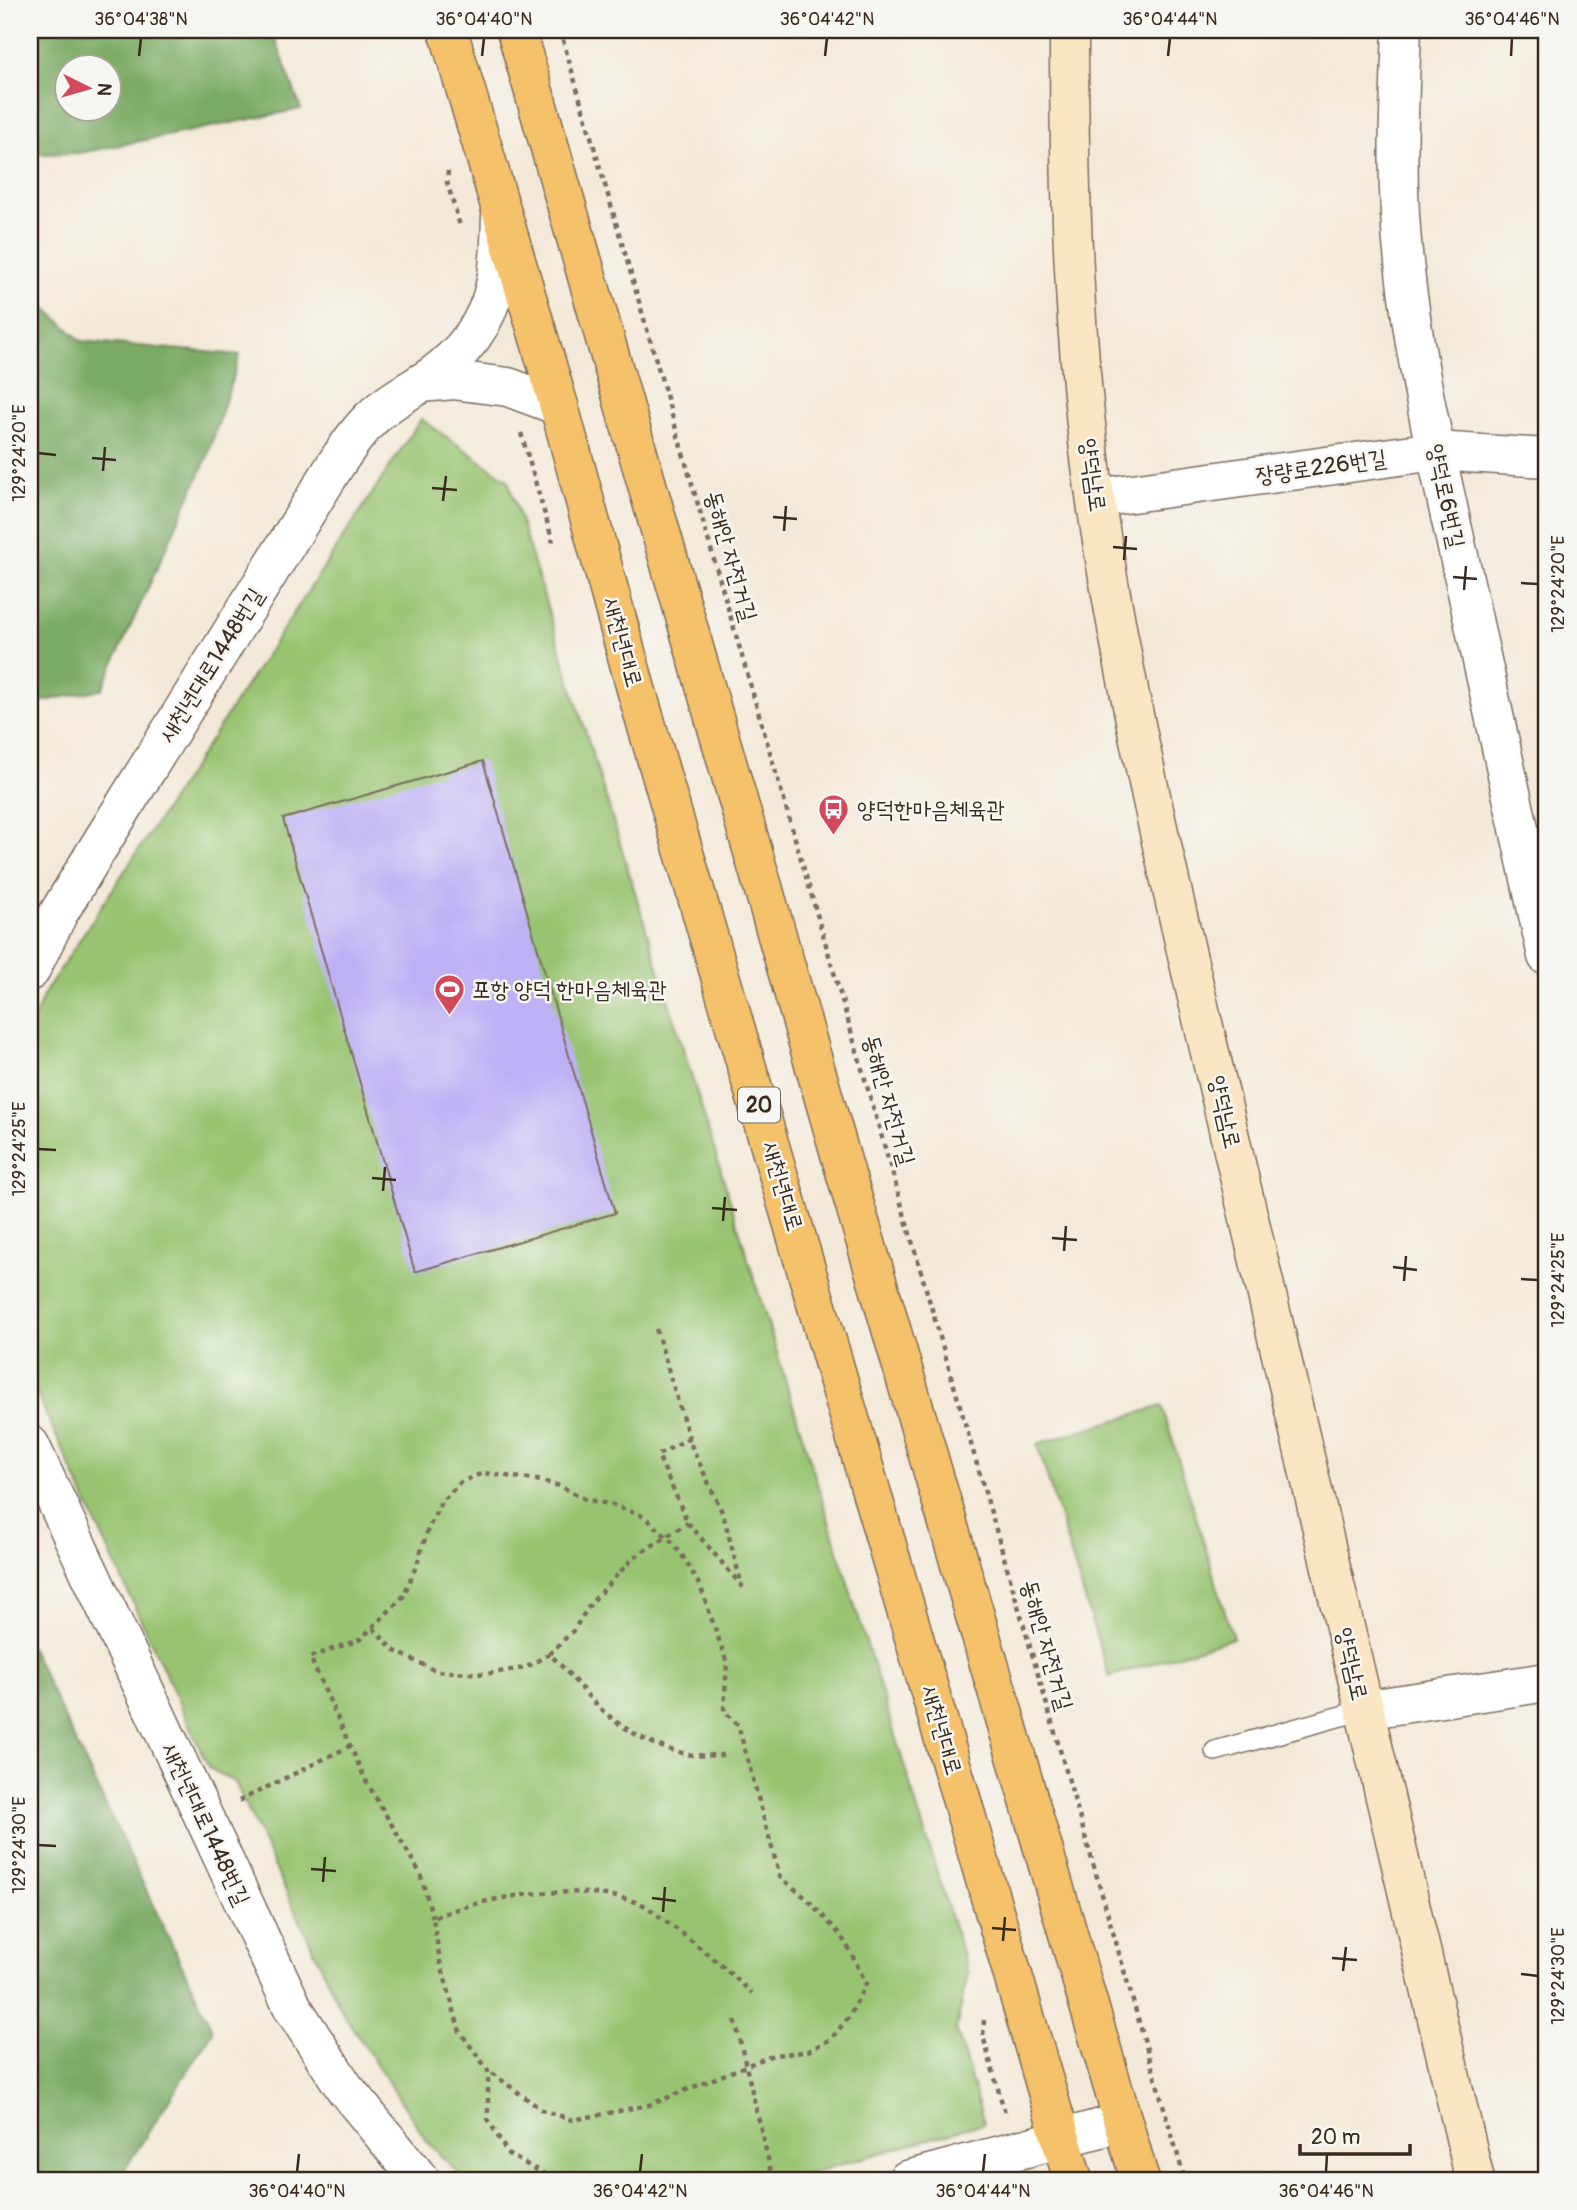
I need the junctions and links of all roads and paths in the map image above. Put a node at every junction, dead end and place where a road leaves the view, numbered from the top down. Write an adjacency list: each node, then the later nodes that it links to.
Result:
1 (448, 30): 6 (main road, 새천년대로 / 20)
2 (516, 30): 32 (main road)
3 (560, 30): 40 (path, 동해안 자전거길)
4 (1069, 30): 11 (street, 양덕남로)
5 (1402, 30): 9 (street, 양덕로6번길)
6 (501, 215): 7 (street, 새천년대로1448번길); 8 (main road, 새천년대로 / 20)
7 (421, 383): 8 (street, 새천년대로1448번길); 13 (street, 새천년대로1448번길)
8 (559, 406): 33 (main road, 새천년대로 / 20)
9 (1435, 451): 10 (street, 장량로226번길); 11 (street, 장량로226번길); 12 (street, 양덕로6번길)
10 (1547, 458)
11 (1096, 498): 22 (street, 양덕남로)
12 (1547, 956)
13 (30, 971)
14 (656, 1329): 15 (path)
15 (689, 1438): 17 (path); 17 (path)
16 (30, 1444): 26 (street, 새천년대로1448번길)
17 (688, 1523): 18 (path)
18 (666, 1536): 19 (path); 20 (path); 30 (path)
19 (373, 1628): 20 (path); 23 (path)
20 (549, 1654): 25 (path)
21 (1547, 1682): 22 (street)
22 (1363, 1710): 24 (lane); 41 (street, 양덕남로)
23 (350, 1746): 26 (path); 27 (path)
24 (1216, 1751)
25 (726, 1755)
26 (204, 1819): 34 (street, 새천년대로1448번길)
27 (433, 1918): 28 (path); 31 (path)
28 (752, 1993)
29 (735, 2020): 30 (path)
30 (746, 2065): 31 (path); 36 (path)
31 (488, 2070): 35 (path)
32 (1123, 2122): 33 (street); 39 (main road)
33 (1061, 2138): 37 (street); 38 (main road, 새천년대로 / 20)
34 (420, 2180)
35 (555, 2180)
36 (773, 2180)
37 (907, 2180)
38 (1073, 2180)
39 (1140, 2180)
40 (1185, 2180)
41 (1475, 2180)

